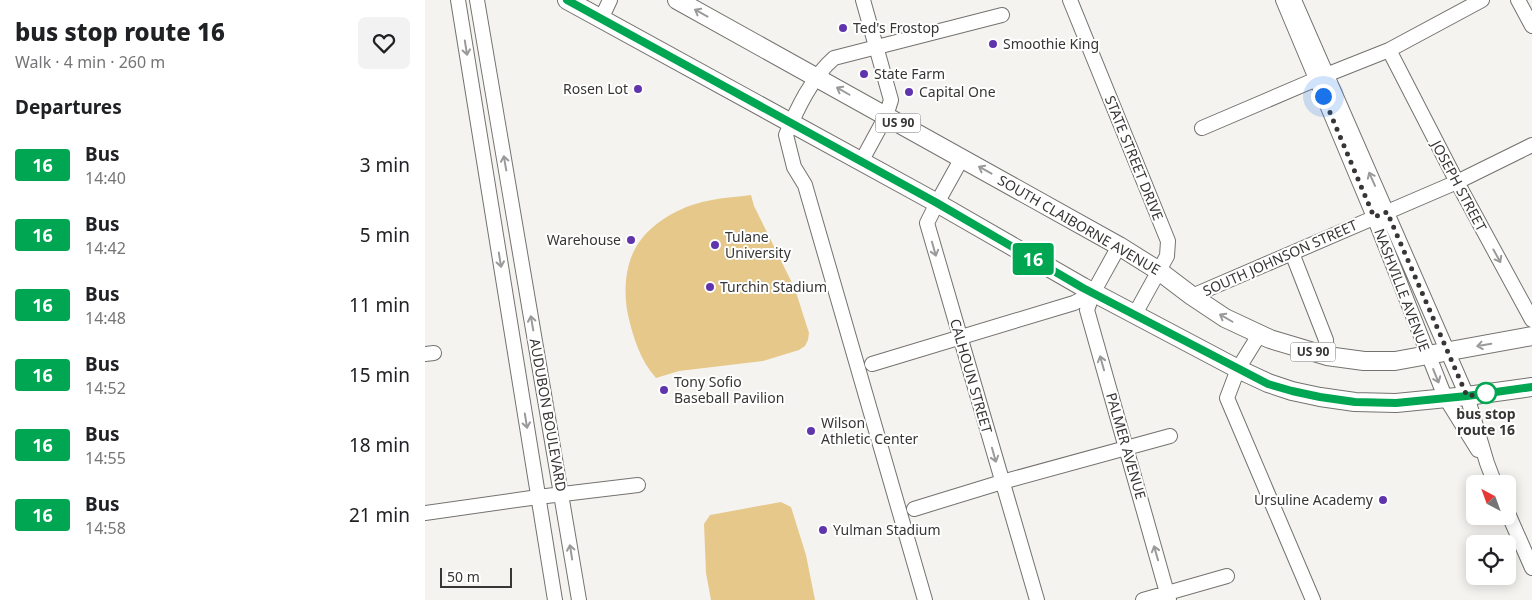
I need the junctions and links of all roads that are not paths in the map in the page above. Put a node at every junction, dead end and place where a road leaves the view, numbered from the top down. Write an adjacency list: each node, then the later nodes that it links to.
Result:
1 (458, 0): 29 (street, AUDUBON BOULEVARD, one-way to 29)
2 (477, 0): 28 (street, AUDUBON BOULEVARD, one-way to 2)
3 (567, 0): 13 (main road)
4 (610, 0): 13 (street)
5 (677, 0): 17 (main road, SOUTH CLAIBORNE AVENUE / US 90, one-way to 5)
6 (863, 0): 15 (street)
7 (1070, 0): 32 (street, STATE STREET DRIVE)
8 (1283, 0): 18 (street, NASHVILLE AVENUE)
9 (1294, 0): 18 (street, NASHVILLE AVENUE)
10 (1482, 0): 16 (street)
11 (1518, 0): 14 (street)
12 (1002, 15): 15 (street)
13 (601, 19): 20 (main road)
14 (1532, 26)
15 (877, 47): 17 (street); 19 (street)
16 (1389, 50): 18 (street); 25 (street, JOSEPH STREET)
17 (817, 76): 19 (main road, SOUTH CLAIBORNE AVENUE / US 90, one-way to 17); 20 (street)
18 (1321, 77): 21 (street); 27 (street, NASHVILLE AVENUE)
19 (886, 116): 23 (main road, SOUTH CLAIBORNE AVENUE / US 90); 24 (street)
20 (791, 122): 24 (main road); 64 (street)
21 (1201, 128)
22 (1532, 144): 25 (street, SOUTH JOHNSON STREET)
23 (962, 158): 26 (street, CALHOUN STREET); 30 (main road, SOUTH CLAIBORNE AVENUE / US 90, one-way to 23)
24 (861, 162): 26 (main road)
25 (1457, 182): 27 (street, SOUTH JOHNSON STREET); 36 (street, JOSEPH STREET, one-way to 36)
26 (937, 203): 33 (main road); 39 (street, CALHOUN STREET, one-way to 39)
27 (1380, 215): 31 (street, SOUTH JOHNSON STREET); 40 (street, NASHVILLE AVENUE); 41 (street, NASHVILLE AVENUE)
28 (517, 231): 29 (street); 54 (street, AUDUBON BOULEVARD, one-way to 28)
29 (496, 234): 55 (street, AUDUBON BOULEVARD, one-way to 55)
30 (1119, 246): 32 (main road, SOUTH CLAIBORNE AVENUE / US 90); 33 (street, PALMER AVENUE)
31 (1292, 253): 34 (street, SOUTH JOHNSON STREET); 42 (street)
32 (1159, 271): 34 (main road, SOUTH CLAIBORNE AVENUE / US 90); 35 (street, STATE STREET DRIVE)
33 (1093, 293): 35 (main road); 39 (street); 49 (street, PALMER AVENUE, one-way to 33)
34 (1192, 296): 37 (main road, SOUTH CLAIBORNE AVENUE / US 90, one-way to 34)
35 (1135, 314): 44 (main road)
36 (1532, 320)
37 (1259, 335): 42 (main road, SOUTH CLAIBORNE AVENUE / US 90); 44 (street)
38 (1532, 336): 40 (main road, SOUTH CLAIBORNE AVENUE / US 90, one-way to 40)
39 (960, 338): 43 (street); 52 (street, CALHOUN STREET, one-way to 52)
40 (1449, 352): 41 (main road, SOUTH CLAIBORNE AVENUE / US 90); 46 (street, NASHVILLE AVENUE)
41 (1427, 355): 42 (main road, SOUTH CLAIBORNE AVENUE / US 90); 47 (street, NASHVILLE AVENUE, one-way to 47)
42 (1327, 356)
43 (872, 364)
44 (1238, 369): 47 (main road); 67 (street)
45 (1532, 386): 46 (main road)
46 (1467, 396): 47 (main road); 50 (street, NASHVILLE AVENUE)
47 (1445, 397): 50 (street, NASHVILLE AVENUE)
48 (1170, 436): 49 (street)
49 (1126, 448): 52 (street); 61 (street, PALMER AVENUE, one-way to 49)
50 (1487, 463): 51 (street, NASHVILLE AVENUE)
51 (1492, 475)
52 (1002, 482): 56 (street); 65 (street, CALHOUN STREET)
53 (638, 485): 54 (street)
54 (562, 494): 55 (street); 63 (street, AUDUBON BOULEVARD, one-way to 54)
55 (538, 497): 57 (street); 62 (street, AUDUBON BOULEVARD)
56 (914, 509)
57 (425, 513)
58 (1513, 525): 59 (street)
59 (1532, 568)
60 (1227, 576): 61 (street)
61 (1168, 597): 66 (street)
62 (555, 600)
63 (579, 600)
64 (925, 600)
65 (1037, 600)
66 (1143, 600)
67 (1313, 600)

